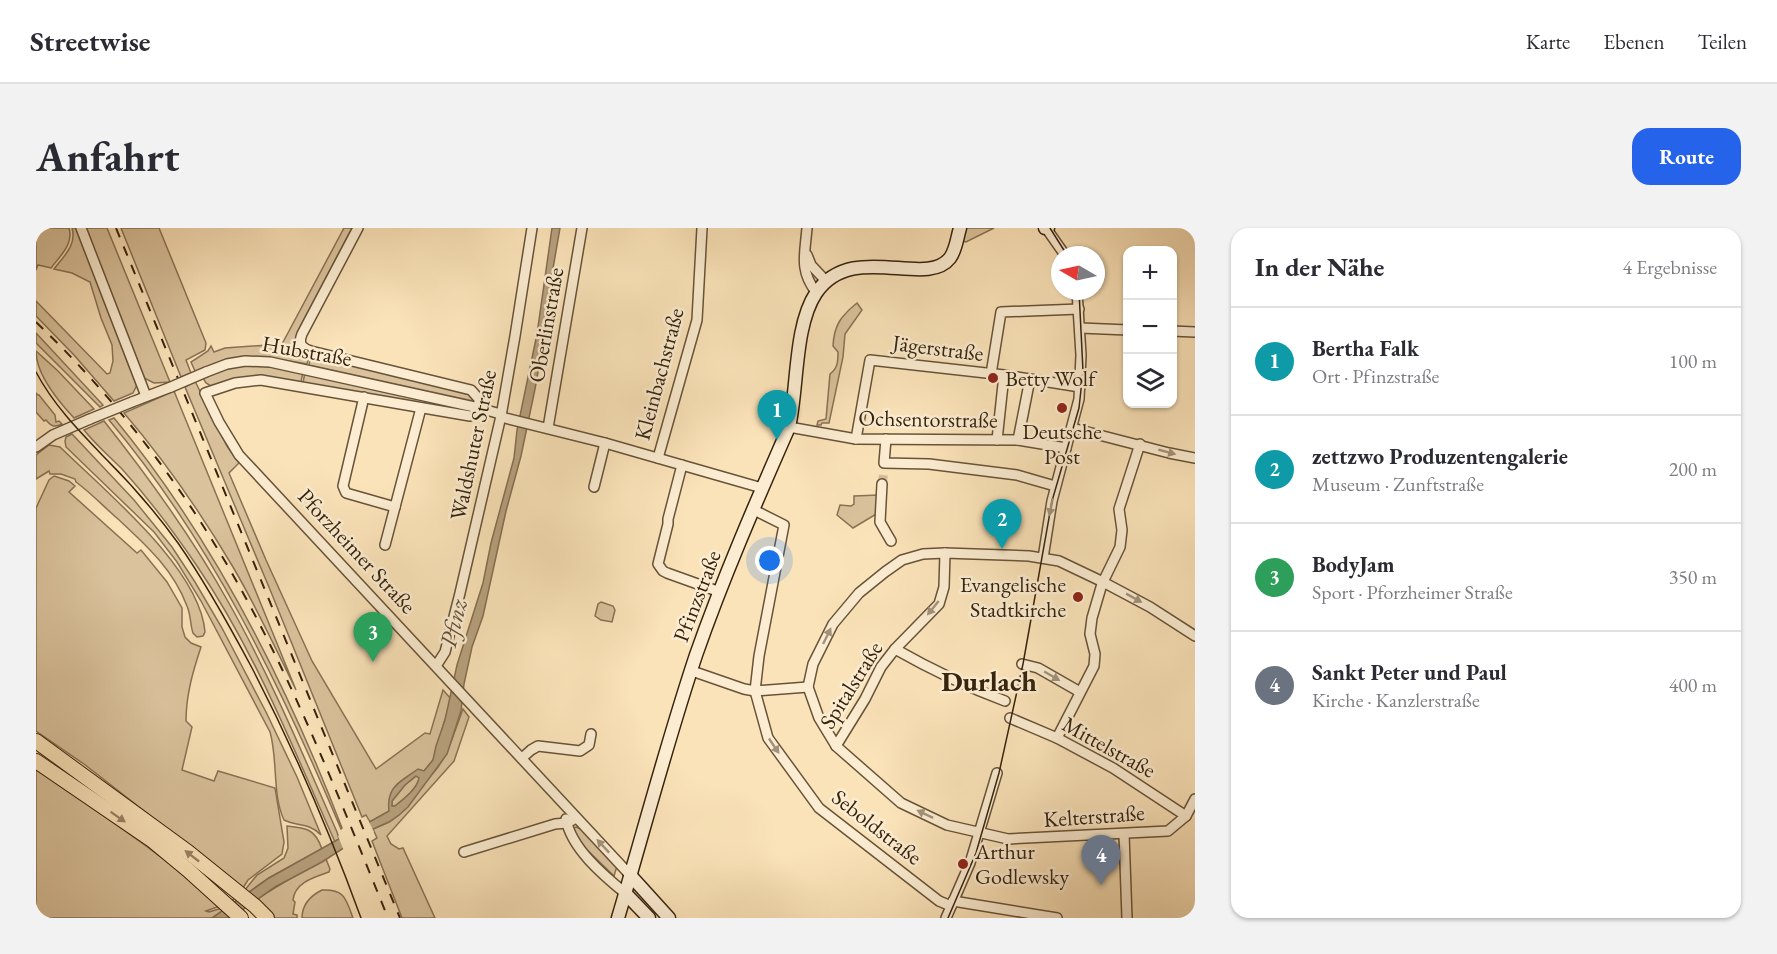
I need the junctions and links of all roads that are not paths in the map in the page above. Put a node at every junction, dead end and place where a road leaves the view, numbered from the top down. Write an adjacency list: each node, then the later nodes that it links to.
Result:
1 (81, 228): 24 (street)
2 (357, 228): 27 (street)
3 (532, 228): 28 (street, Waldshuter Straße)
4 (582, 228): 30 (street, Oberlinstraße)
5 (702, 228): 40 (street, Kleinbachstraße)
6 (807, 228): 10 (street)
7 (960, 228): 11 (main road)
8 (1046, 228): 9 (street)
9 (1059, 246)
10 (806, 247): 11 (street); 12 (street)
11 (826, 281): 12 (main road, Pfinzstraße)
12 (816, 292): 29 (main road, Pfinzstraße)
13 (1078, 300): 14 (street)
14 (1079, 309): 15 (street); 19 (street)
15 (1080, 328): 16 (street); 22 (street)
16 (1123, 330)
17 (1177, 331): 18 (street)
18 (1195, 332)
19 (991, 374): 20 (street, Jägerstraße); 32 (street, Jägerstraße)
20 (1004, 375): 21 (street, Jägerstraße); 34 (street)
21 (1030, 379): 22 (street, Jägerstraße); 35 (street)
22 (1080, 387): 31 (street)
23 (205, 393): 25 (street, Hubstraße); 58 (street, Pforzheimer Straße)
24 (146, 396): 27 (street, Hubstraße, bridge); 38 (street, Hubstraße, bridge)
25 (364, 397): 26 (street, Hubstraße); 47 (street)
26 (421, 408): 27 (street, Hubstraße); 47 (street)
27 (479, 408): 28 (street, Hubstraße)
28 (501, 416): 30 (street, Hubstraße); 58 (street, Waldshuter Straße)
29 (789, 427): 32 (street, Ochsentorstraße); 46 (main road, Pfinzstraße)
30 (548, 428): 36 (street, Hubstraße)
31 (1072, 428): 37 (street); 39 (street)
32 (856, 439): 33 (street, Ochsentorstraße)
33 (886, 439): 34 (street, Ochsentorstraße); 44 (street)
34 (997, 440): 35 (street, Ochsentorstraße)
35 (1018, 440): 39 (street, Ochsentorstraße)
36 (605, 443): 40 (street, Hubstraße); 45 (street)
37 (1140, 444): 41 (street, one-way to 41); 53 (street)
38 (36, 447)
39 (1066, 454): 44 (street)
40 (658, 458): 42 (street, Hubstraße)
41 (1195, 458)
42 (682, 465): 46 (street, Hubstraße); 54 (street)
43 (882, 484): 49 (street)
44 (1055, 486): 52 (street, one-way to 52)
45 (594, 487)
46 (762, 488): 48 (main road, Pfinzstraße)
47 (395, 507): 50 (street)
48 (754, 510): 54 (main road, Pfinzstraße); 61 (street, Seboldstraße)
49 (891, 541)
50 (385, 545)
51 (945, 553): 52 (street); 56 (street, Spitalstraße, one-way to 56); 60 (street, one-way to 51)
52 (1042, 558): 53 (street)
53 (1106, 577): 55 (street, one-way to 55); 62 (street)
54 (720, 592): 59 (main road, Pfinzstraße)
55 (1195, 636)
56 (895, 649): 63 (street); 68 (street, Spitalstraße)
57 (1022, 664): 62 (street, one-way to 62)
58 (436, 666): 69 (street, Pforzheimer Straße)
59 (692, 671): 61 (street); 80 (main road, Pfinzstraße)
60 (808, 687): 61 (street); 68 (street, Kelterstraße)
61 (755, 691): 82 (street, Seboldstraße, one-way to 82)
62 (1080, 692): 66 (street)
63 (1005, 701)
64 (1011, 718): 66 (street, Mittelstraße)
65 (591, 734): 69 (street)
66 (1057, 738): 74 (street, Mittelstraße)
67 (36, 741): 84 (main road, one-way to 67)
68 (836, 746): 77 (street, Kelterstraße, one-way to 68)
69 (522, 758): 73 (street, Pforzheimer Straße)
70 (36, 761): 83 (main road, one-way to 83)
71 (997, 772): 77 (street)
72 (1195, 799): 74 (street, Kelterstraße)
73 (565, 806): 75 (street, Pforzheimer Straße); 76 (street)
74 (1186, 816): 78 (street, Kelterstraße)
75 (576, 818): 76 (street); 80 (street, Pforzheimer Straße, one-way to 75)
76 (567, 823): 79 (street); 81 (street)
77 (980, 834): 78 (street, Kelterstraße); 82 (street)
78 (1124, 834): 90 (street)
79 (464, 852)
80 (630, 875): 81 (main road, Pfinzstraße); 87 (main road, Pforzheimer Straße)
81 (625, 893): 85 (main road, Pfinzstraße); 86 (main road)
82 (952, 904): 88 (street); 89 (street)
83 (241, 918)
84 (267, 918)
85 (618, 918)
86 (649, 918)
87 (669, 918)
88 (946, 918)
89 (1057, 918)
90 (1127, 918)

